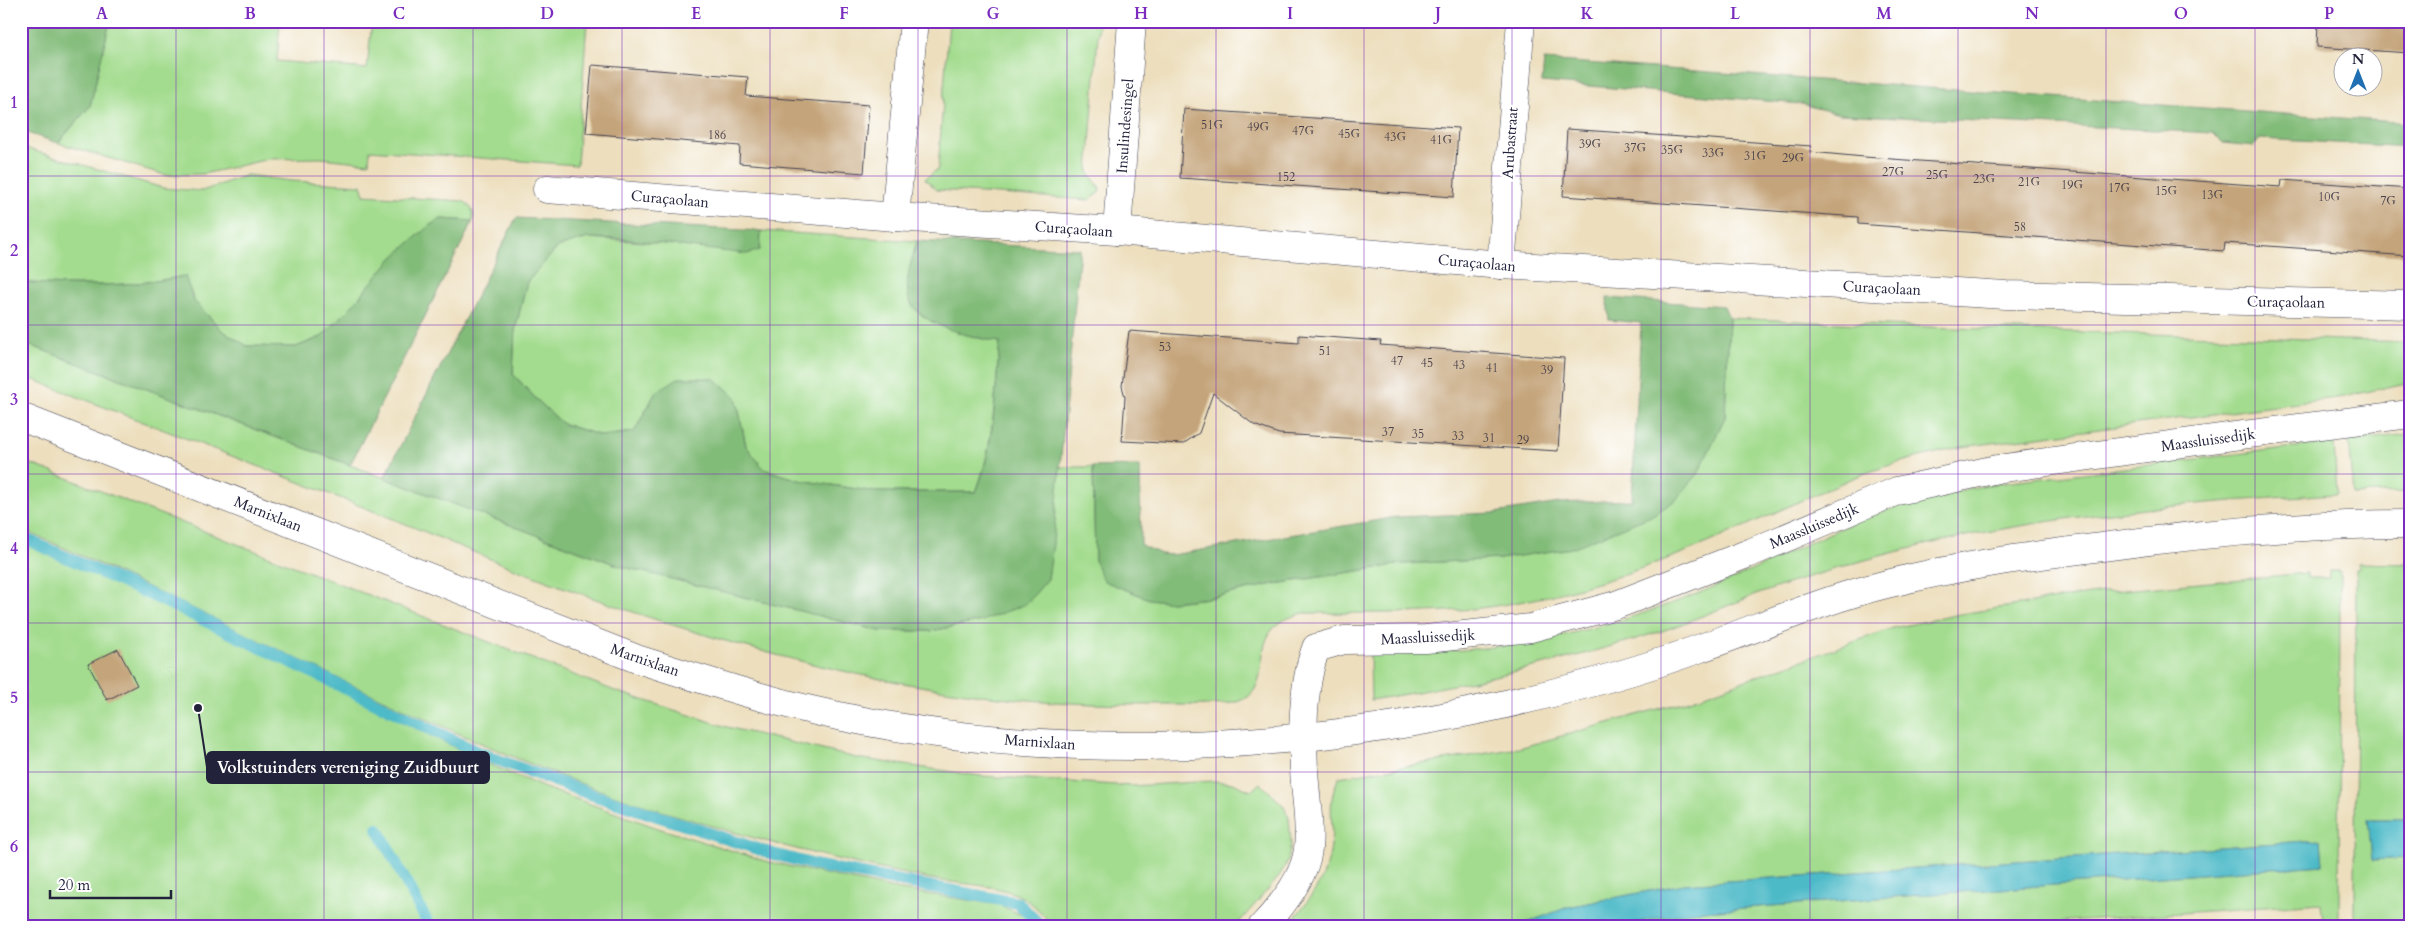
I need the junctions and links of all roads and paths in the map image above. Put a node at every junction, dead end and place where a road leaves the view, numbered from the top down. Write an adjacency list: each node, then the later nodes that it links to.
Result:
1 (914, 21): 5 (street)
2 (1132, 21): 6 (street, Insulindesingel)
3 (1521, 21): 7 (street, Arubastraat)
4 (547, 189): 5 (street, Curaçaolaan)
5 (895, 217): 6 (street, Curaçaolaan)
6 (1117, 231): 7 (street, Curaçaolaan)
7 (1501, 265): 8 (street, Curaçaolaan)
8 (2410, 305)
9 (2410, 414): 12 (street, Maassluissedijk)
10 (21, 417): 12 (street, Marnixlaan)
11 (2410, 524): 12 (street)
12 (1304, 737): 13 (street, Maassluissedijk)
13 (1262, 927)

